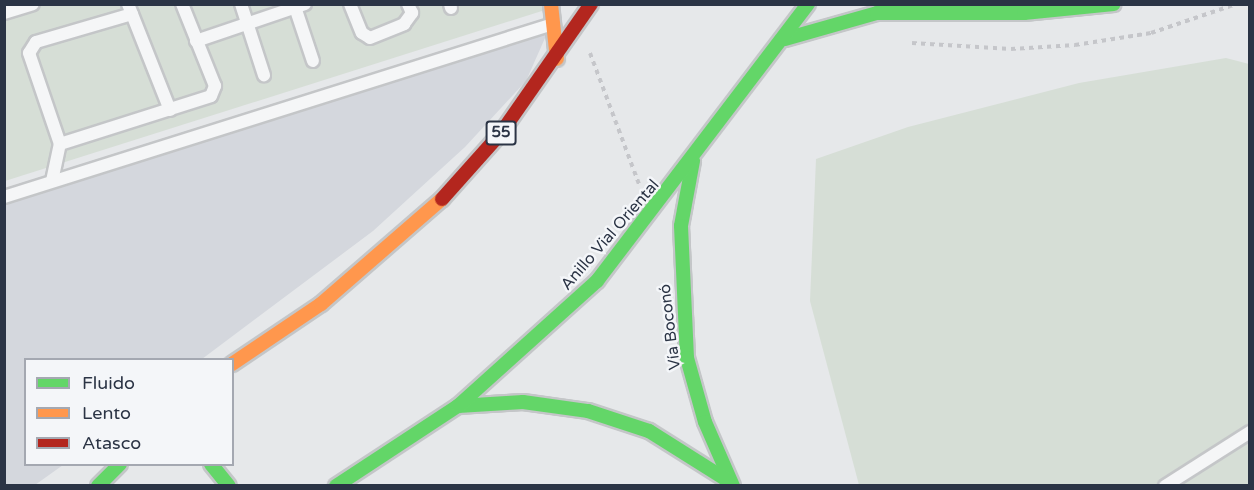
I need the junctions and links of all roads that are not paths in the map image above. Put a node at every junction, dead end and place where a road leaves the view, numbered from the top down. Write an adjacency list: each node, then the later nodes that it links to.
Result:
1 (33, 4): 12 (lane)
2 (182, 4): 16 (lane)
3 (241, 4): 13 (lane)
4 (350, 4): 5 (lane)
5 (408, 4)
6 (551, 4): 14 (main road)
7 (591, 4): 17 (main road, 55)
8 (808, 4): 15 (main road, Anillo Vial Oriental)
9 (1114, 4): 15 (main road)
10 (298, 6): 13 (lane); 18 (lane)
11 (130, 9): 20 (lane); 21 (lane)
12 (4, 13)
13 (247, 24): 16 (lane); 19 (lane)
14 (555, 24): 17 (main road); 23 (lane)
15 (785, 39): 22 (main road, Anillo Vial Oriental)
16 (196, 41): 20 (lane)
17 (557, 59): 25 (main road, 55)
18 (313, 61)
19 (264, 75)
20 (170, 110): 21 (lane)
21 (60, 144): 23 (lane)
22 (693, 161): 26 (main road, Anillo Vial Oriental); 30 (main road, Vía Boconó)
23 (52, 181): 24 (lane)
24 (4, 197)
25 (234, 363)
26 (458, 406): 30 (main road, Vía Boconó); 33 (main road, Anillo Vial Oriental)
27 (1250, 432): 34 (lane)
28 (119, 466): 31 (main road)
29 (212, 466): 32 (main road)
30 (732, 484)
31 (98, 486)
32 (229, 486)
33 (336, 486)
34 (1165, 486)

